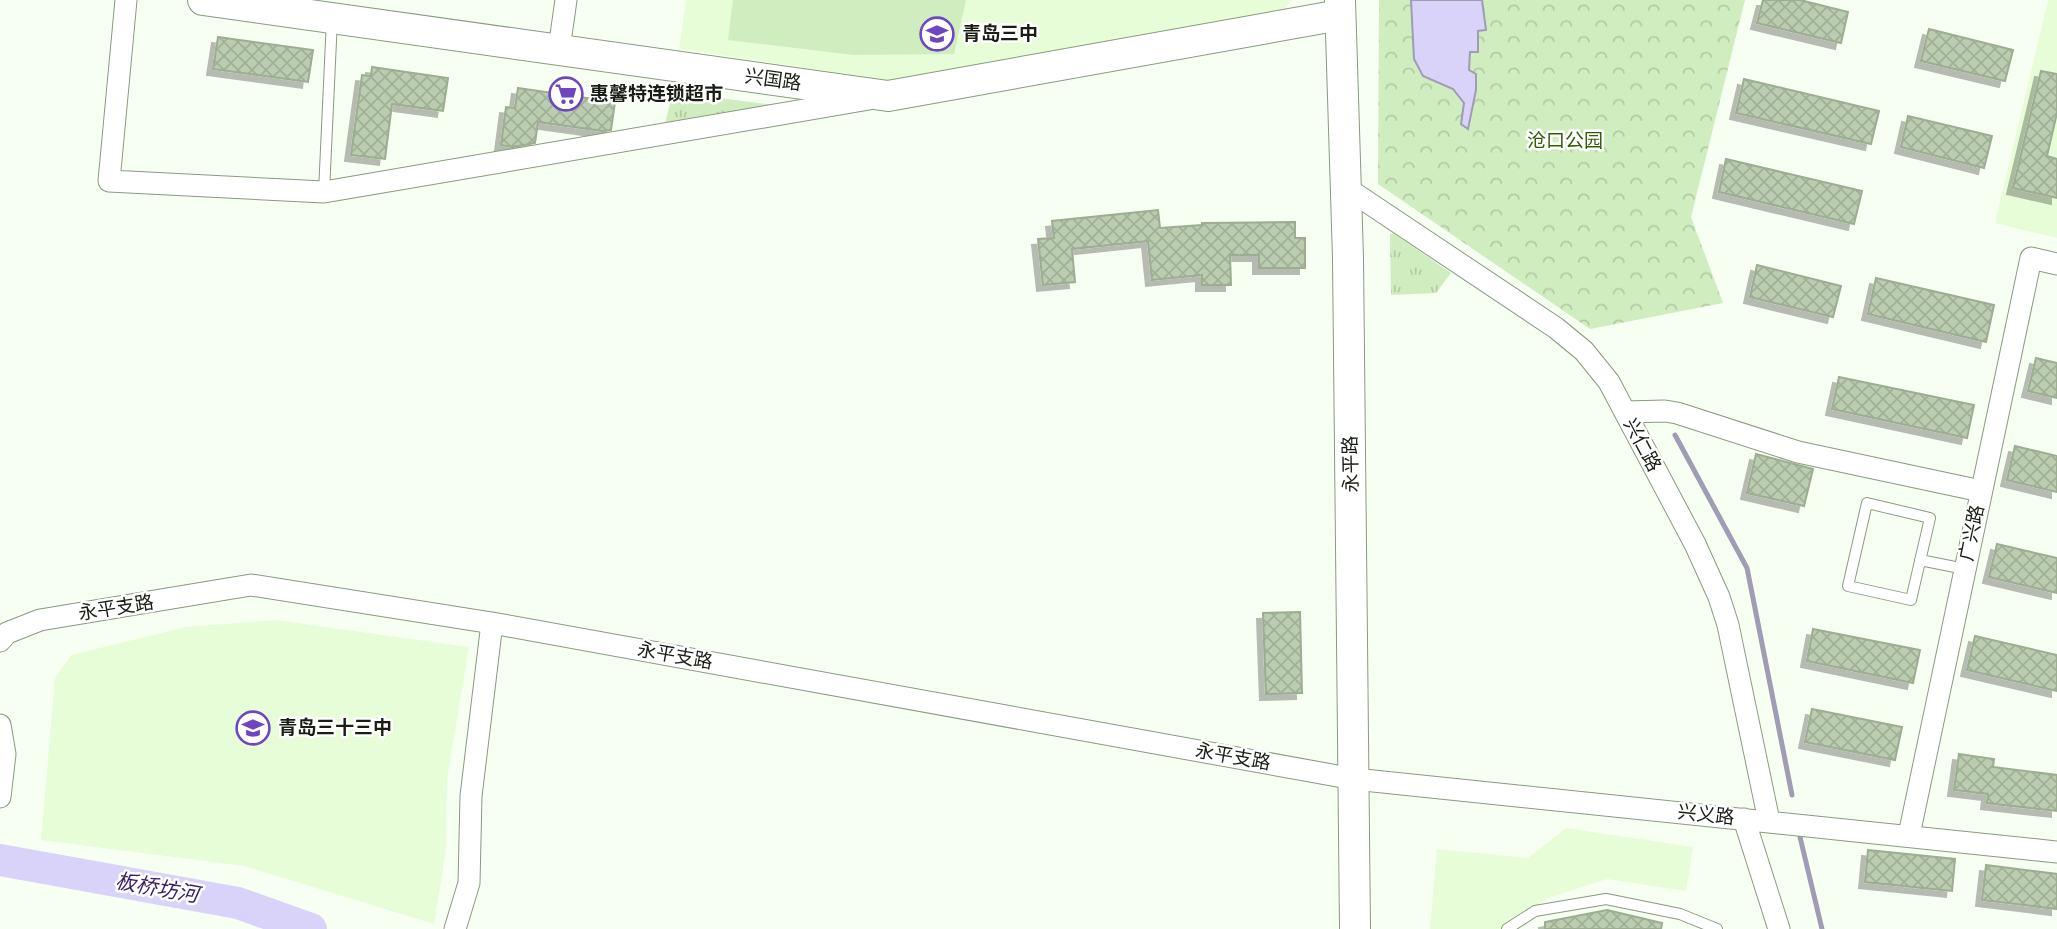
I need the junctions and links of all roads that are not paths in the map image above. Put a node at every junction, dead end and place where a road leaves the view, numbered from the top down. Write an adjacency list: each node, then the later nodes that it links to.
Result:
1 (126, 0): 9 (street)
2 (203, 0): 5 (street, 兴国路)
3 (566, 0): 6 (street)
4 (1340, 8): 7 (street, 兴国路); 8 (street, 永平路)
5 (332, 16): 6 (street, 兴国路); 9 (lane)
6 (559, 49): 7 (street, 兴国路)
7 (888, 96): 9 (street)
8 (1345, 187): 11 (street, 兴仁路); 18 (street, 永平路)
9 (324, 192)
10 (2057, 264): 12 (street, 广兴路)
11 (1625, 412): 12 (street); 21 (street, 兴仁路)
12 (1982, 491): 14 (street, 广兴路)
13 (1920, 560): 13 (lane); 14 (lane)
14 (1965, 569): 22 (street, 广兴路)
15 (492, 623): 16 (street, 永平支路); 18 (street, 永平支路); 24 (street)
16 (0, 641)
17 (0, 725): 19 (street)
18 (1354, 779): 20 (street, 兴义路); 25 (street, 永平路)
19 (0, 797)
20 (1744, 819): 21 (street, 兴义路); 28 (street)
21 (1769, 821): 22 (street, 兴义路)
22 (1909, 835): 23 (street, 兴义路)
23 (2057, 852)
24 (455, 929)
25 (1355, 929)
26 (1507, 929): 27 (lane)
27 (1717, 929)
28 (1779, 929)

